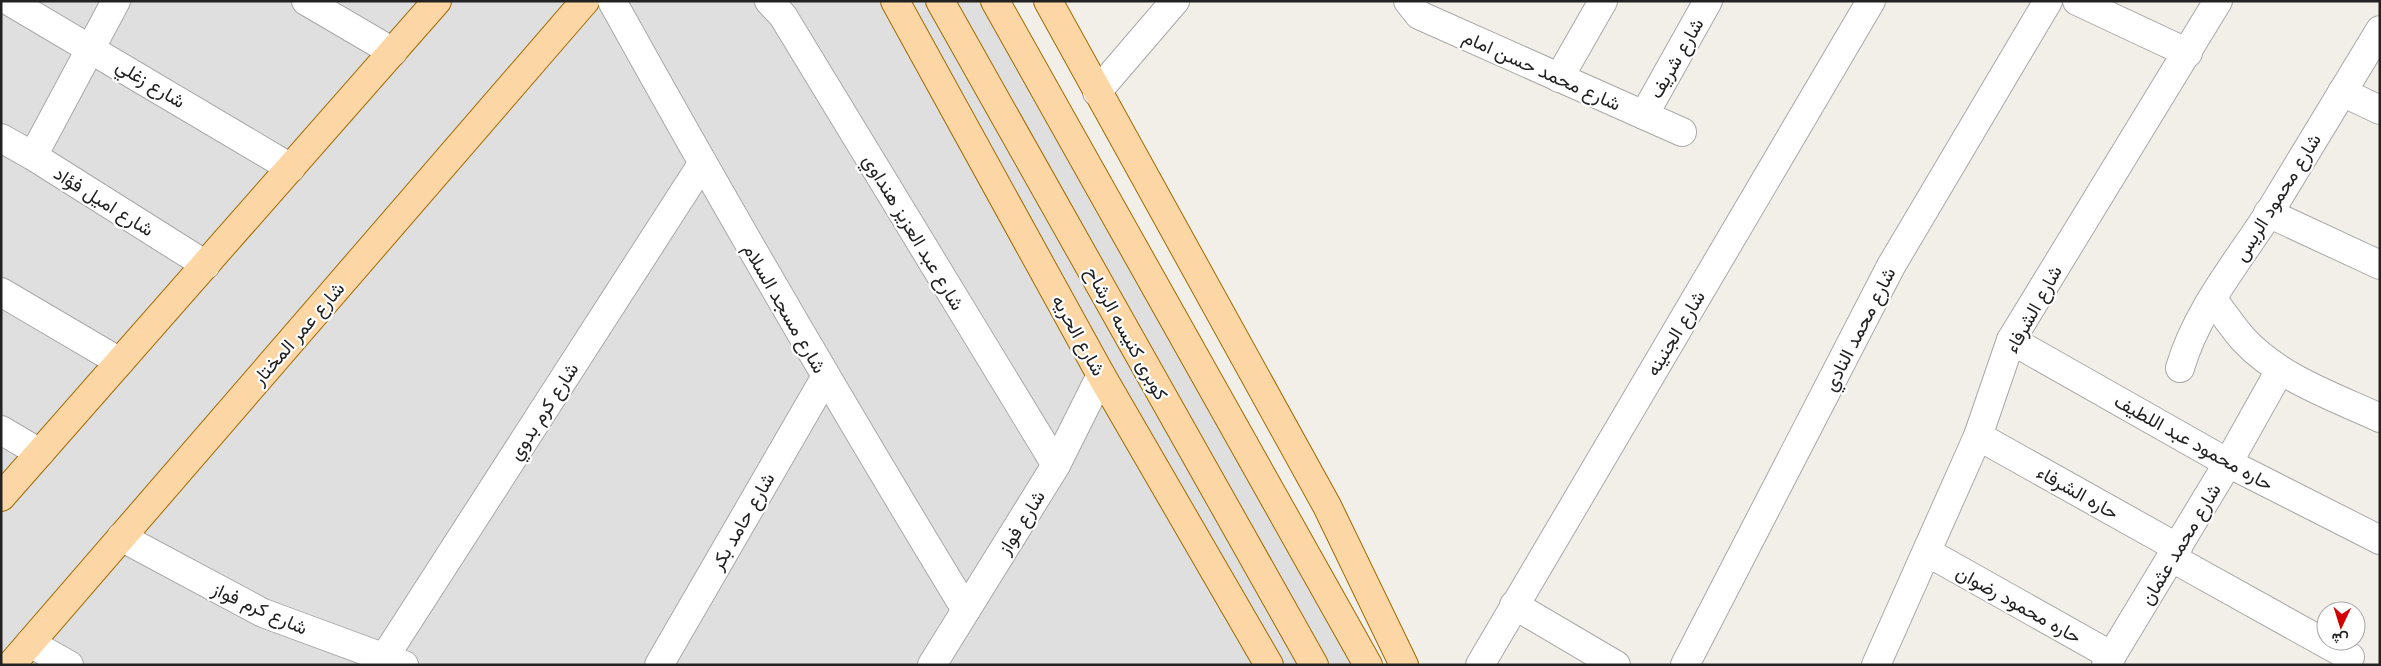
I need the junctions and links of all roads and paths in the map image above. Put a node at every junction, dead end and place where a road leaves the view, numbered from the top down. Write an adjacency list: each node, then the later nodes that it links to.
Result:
1 (9, 1): 21 (street, شارع زغلي)
2 (116, 1): 21 (street)
3 (306, 1): 22 (street)
4 (438, 1): 22 (main road)
5 (585, 1): 52 (main road, شارع عمر المختار)
6 (612, 1): 32 (street, شارع مسجد السلام)
7 (769, 1): 50 (street, شارع عبد العزيز هنداوي)
8 (895, 1): 43 (main road, شارع الحريه)
9 (940, 1): 68 (main road, كوبرى كنيسه الرشاح)
10 (995, 1): 69 (main road)
11 (1048, 1): 25 (main road)
12 (1174, 1): 25 (street)
13 (1408, 1): 24 (street, شارع محمد حسن امام)
14 (1603, 1): 24 (street)
15 (1708, 1): 28 (street, شارع شريف)
16 (1871, 1): 56 (street, شارع الجنينه)
17 (2048, 1): 73 (street, شارع محمد النادي)
18 (2077, 1): 23 (street)
19 (2218, 1): 23 (street, شارع الشرفاء)
20 (2380, 30): 26 (street, شارع محمود الريس)
21 (92, 48): 31 (street); 33 (street, شارع زغلي)
22 (393, 52): 33 (main road)
23 (2188, 53): 39 (street, شارع الشرفاء)
24 (1559, 78): 28 (street, شارع محمد حسن امام)
25 (1097, 92): 70 (main road)
26 (2342, 92): 27 (street); 34 (street, شارع محمود الريس)
27 (2380, 110)
28 (1644, 115): 29 (street, شارع محمد حسن امام)
29 (1682, 132)
30 (1, 138): 31 (street, شارع اميل فؤاد)
31 (33, 156): 35 (street, شارع اميل فؤاد)
32 (702, 164): 44 (street, شارع مسجد السلام); 62 (street, شارع كرم بدوي)
33 (291, 168): 35 (main road)
34 (2268, 213): 36 (street); 38 (street, شارع محمود الريس)
35 (206, 265): 40 (main road)
36 (2380, 265)
37 (1, 292): 40 (street)
38 (2213, 299): 41 (street, شارع محمود الريس); 42 (street)
39 (2011, 340): 47 (street, شارع الشرفاء); 49 (street, حاره محمود عبد اللطيف)
40 (120, 362): 48 (main road)
41 (2180, 368)
42 (2280, 370): 45 (street); 49 (street, شارع محمد عثمان)
43 (1102, 375): 50 (street, شارع فواز); 67 (main road, شارع الحريه)
44 (825, 378): 57 (street, شارع مسجد السلام); 65 (street, شارع حامد بكر)
45 (2380, 418)
46 (1, 430): 48 (street)
47 (1978, 436): 54 (street, شارع الشرفاء); 55 (street, حاره الشرفاء)
48 (40, 452): 51 (main road)
49 (2228, 463): 53 (street, حاره محمود عبد اللطيف); 55 (street, شارع محمد عثمان)
50 (1056, 465): 57 (street, شارع فواز)
51 (1, 497)
52 (121, 537): 58 (main road, شارع عمر المختار); 62 (street, شارع كرم فواز)
53 (2380, 540)
54 (1927, 552): 60 (street, حاره محمود رضوان); 61 (street, شارع الشرفاء)
55 (2175, 553): 59 (street, حاره الشرفاء); 60 (street, شارع محمد عثمان)
56 (1514, 605): 71 (street, شارع الجنينه); 72 (street)
57 (966, 610): 66 (street, شارع فواز)
58 (30, 643): 63 (main road, شارع عمر المختار); 64 (street)
59 (2350, 657)
60 (2109, 660)
61 (1885, 661)
62 (394, 662)
63 (11, 665)
64 (69, 665)
65 (658, 665)
66 (932, 665)
67 (1269, 665)
68 (1314, 665)
69 (1368, 665)
70 (1404, 665)
71 (1480, 665)
72 (1616, 665)
73 (1685, 665)

